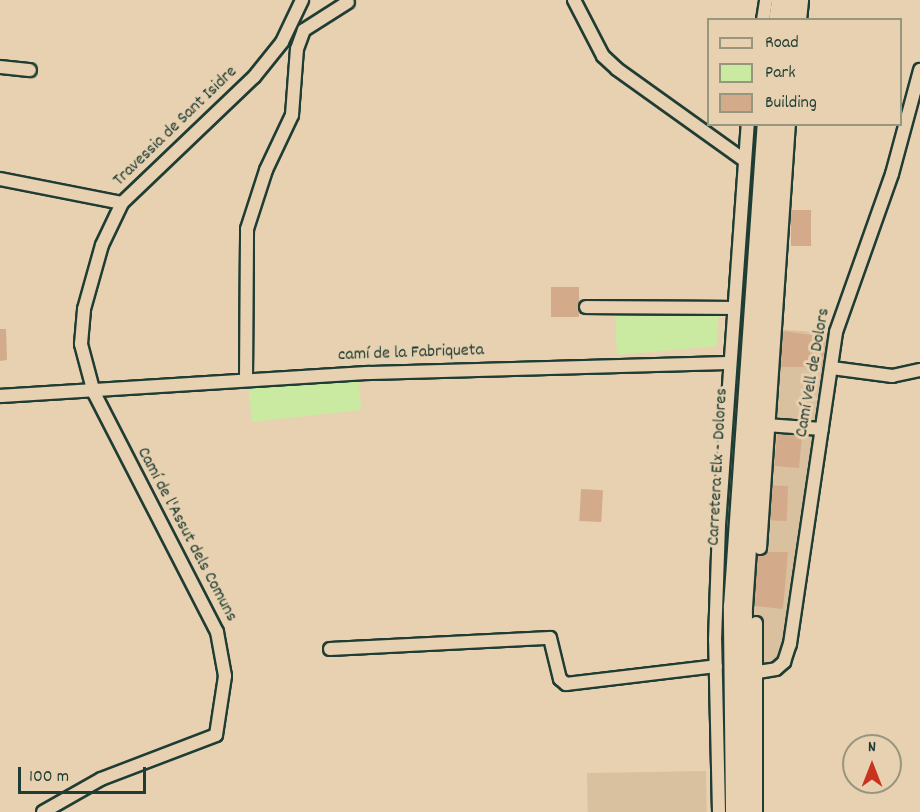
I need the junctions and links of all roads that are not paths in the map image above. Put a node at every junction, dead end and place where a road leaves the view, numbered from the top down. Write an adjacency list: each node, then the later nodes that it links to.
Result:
1 (574, 0): 19 (street)
2 (766, 0): 8 (street)
3 (778, 0): 9 (main road)
4 (791, 0): 10 (main road)
5 (802, 0): 11 (street)
6 (352, 1): 7 (street); 27 (street)
7 (300, 6): 21 (street, Travessia de Sant Isidre)
8 (763, 18)
9 (776, 18)
10 (789, 18)
11 (800, 18)
12 (0, 67): 13 (street)
13 (30, 70)
14 (920, 70): 25 (street, Camí Vell de Dolors)
15 (748, 126): 19 (street)
16 (765, 126): 39 (main road, Carretera Elx - Dolores)
17 (777, 126): 40 (main road, Carretera Elx - Dolores)
18 (789, 126): 30 (street)
19 (744, 160): 23 (street)
20 (0, 179): 21 (street)
21 (122, 203): 28 (street, Travessia de Sant Isidre)
22 (586, 307): 23 (street)
23 (734, 308): 24 (street)
24 (730, 363): 27 (street, camí de la Fabriqueta); 35 (street)
25 (832, 368): 26 (street); 31 (street, Camí Vell de Dolors)
26 (920, 370)
27 (246, 380): 28 (street, camí de la Fabriqueta)
28 (94, 393): 29 (street, camí de la Fabriqueta); 37 (street, Camí de l'Assut dels Comuns)
29 (0, 396)
30 (766, 425): 31 (street); 32 (street)
31 (822, 429): 36 (street, Camí Vell de Dolors)
32 (760, 549)
33 (756, 623): 36 (street)
34 (330, 649): 35 (street)
35 (716, 666): 38 (street)
36 (758, 672): 41 (street)
37 (43, 812)
38 (719, 812)
39 (733, 812)
40 (746, 812)
41 (756, 812)

